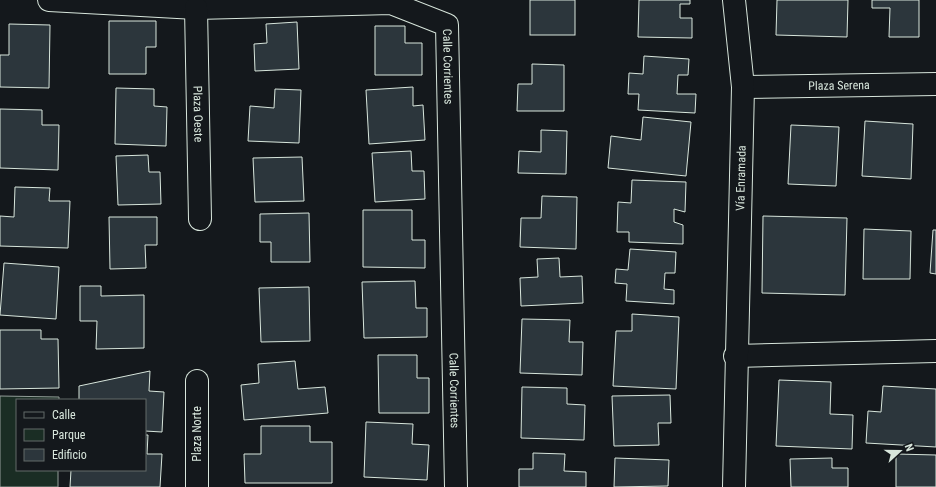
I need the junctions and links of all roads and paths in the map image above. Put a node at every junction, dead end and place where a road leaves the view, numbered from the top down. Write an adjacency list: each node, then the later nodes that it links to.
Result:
1 (49, 0): 3 (street, Calle Corrientes)
2 (734, 0): 5 (street, Vía Enramada)
3 (196, 8): 6 (street, Plaza Oeste); 11 (street, Calle Corrientes)
4 (936, 84): 5 (street, Plaza Serena)
5 (743, 87): 8 (street, Vía Enramada)
6 (200, 219)
7 (936, 351): 8 (street)
8 (735, 356): 12 (street, Vía Enramada)
9 (197, 381): 10 (street, Plaza Norte)
10 (197, 487)
11 (456, 487)
12 (734, 487)

